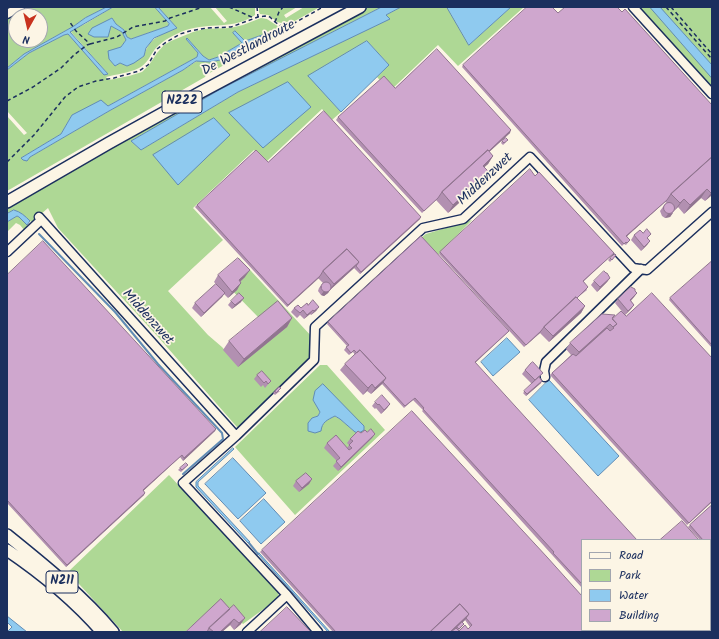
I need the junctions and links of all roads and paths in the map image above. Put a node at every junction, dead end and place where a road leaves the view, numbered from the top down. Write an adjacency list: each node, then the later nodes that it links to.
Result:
1 (20, 7): 12 (street)
2 (202, 7): 17 (path)
3 (229, 7): 14 (path)
4 (257, 7): 13 (path)
5 (283, 7): 16 (path)
6 (323, 7): 16 (path)
7 (346, 7): 23 (main road, De Westlandroute / N222)
8 (360, 7): 24 (main road, De Westlandroute / N222)
9 (633, 7): 20 (street)
10 (666, 7): 19 (path)
11 (671, 7): 18 (path)
12 (7, 14)
13 (258, 16): 14 (path); 16 (path)
14 (254, 18): 22 (path)
15 (69, 21): 17 (path)
16 (275, 22)
17 (90, 44): 21 (path)
18 (712, 54)
19 (712, 59)
20 (712, 94)
21 (7, 101)
22 (7, 162)
23 (7, 195)
24 (7, 202)
25 (712, 212): 27 (street)
26 (7, 252): 29 (street, Middenzwet)
27 (641, 270): 28 (street); 29 (street, Middenzwet)
28 (544, 377)
29 (236, 436): 32 (street, Middenzwet)
30 (7, 535): 34 (main road, N211)
31 (7, 550): 33 (main road, N211)
32 (287, 595): 35 (street); 36 (street, Middenzwet)
33 (102, 632)
34 (113, 632)
35 (247, 632)
36 (318, 632)

